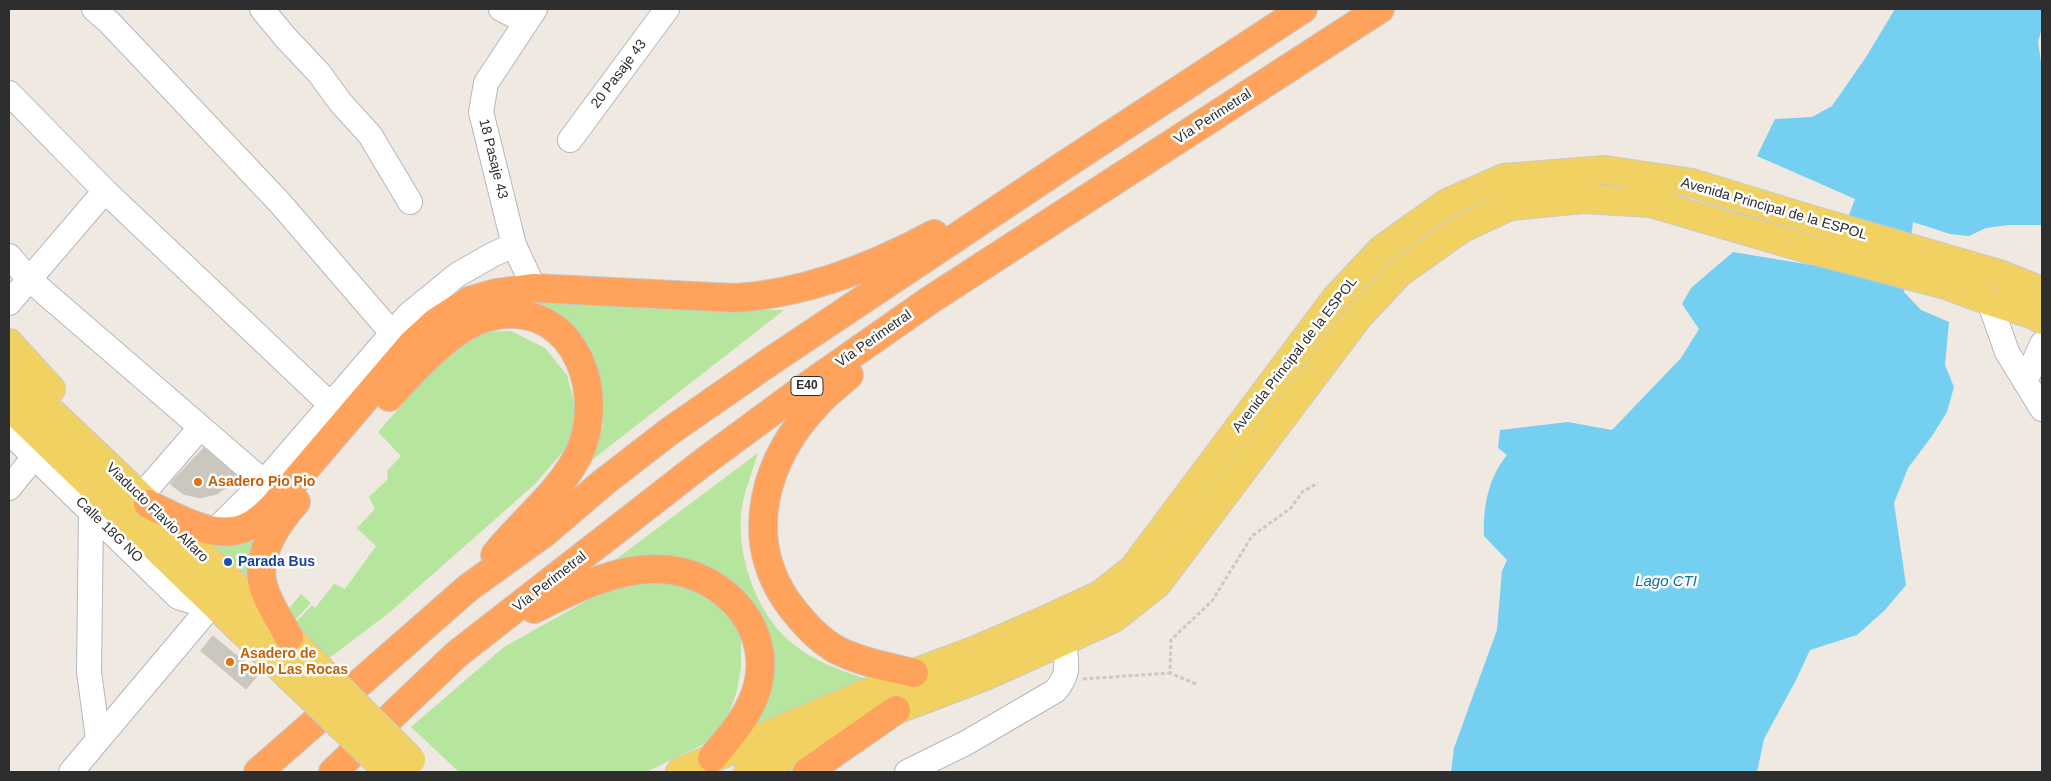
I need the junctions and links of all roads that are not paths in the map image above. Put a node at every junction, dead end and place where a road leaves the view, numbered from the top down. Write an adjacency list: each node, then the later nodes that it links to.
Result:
1 (262, 9): 12 (street)
2 (501, 9): 7 (street)
3 (667, 9): 9 (street, 20 Pasaje 43)
4 (1303, 9): 10 (highway)
5 (1380, 9): 18 (highway, Vía Perimetral / E40)
6 (109, 14): 22 (street)
7 (530, 15): 13 (street, 18 Pasaje 43)
8 (9, 93): 11 (street)
9 (570, 140)
10 (1066, 164): 16 (highway); 40 (highway)
11 (105, 191): 15 (street); 29 (street)
12 (410, 202)
13 (514, 245): 16 (street, 18 Pasaje 43); 22 (street)
14 (9, 256): 15 (street)
15 (30, 280): 20 (street); 32 (street)
16 (534, 288): 39 (highway)
17 (2042, 291): 25 (main road, Avenida Principal de la ESPOL)
18 (930, 300): 45 (highway, Vía Perimetral / E40); 48 (highway)
19 (1989, 301): 21 (main road, Avenida Principal de la ESPOL); 27 (street); 28 (main road, Avenida Principal de la ESPOL)
20 (9, 304)
21 (2042, 320)
22 (392, 333): 29 (street)
23 (9, 343): 37 (main road)
24 (2042, 344): 27 (street)
25 (1282, 369): 28 (main road); 42 (main road, Avenida Principal de la ESPOL)
26 (9, 372): 37 (main road, Viaducto Flavio Alfaro)
27 (2025, 382): 31 (street)
28 (1306, 388): 44 (main road, Avenida Principal de la ESPOL)
29 (331, 405): 35 (street)
30 (9, 406): 41 (main road, Viaducto Flavio Alfaro)
31 (2042, 409)
32 (200, 428): 35 (street); 37 (street)
33 (9, 432): 34 (street, Calle 18G NO)
34 (35, 456): 36 (street); 38 (street, Calle 18G NO)
35 (264, 482): 39 (street)
36 (9, 488)
37 (140, 497): 39 (highway); 43 (main road, Viaducto Flavio Alfaro)
38 (91, 513): 41 (street, Calle 18G NO); 51 (street)
39 (214, 531)
40 (468, 588): 43 (highway); 55 (highway)
41 (215, 608): 47 (main road, Viaducto Flavio Alfaro); 51 (street)
42 (1050, 618): 44 (main road); 46 (main road, Avenida Principal de la ESPOL)
43 (290, 637): 47 (main road, Viaducto Flavio Alfaro)
44 (1064, 641): 49 (main road, Avenida Principal de la ESPOL); 60 (street)
45 (457, 654): 52 (highway); 56 (highway, Vía Perimetral / E40)
46 (946, 662): 48 (main road, Avenida Principal de la ESPOL); 49 (main road)
47 (303, 671): 53 (main road, Viaducto Flavio Alfaro, bridge)
48 (914, 673): 52 (main road, Avenida Principal de la ESPOL)
49 (956, 688): 50 (main road, Avenida Principal de la ESPOL)
50 (896, 710): 58 (main road, Avenida Principal de la ESPOL); 59 (highway)
51 (98, 739): 54 (street)
52 (712, 758): 57 (main road, Avenida Principal de la ESPOL)
53 (409, 768)
54 (71, 772)
55 (258, 772)
56 (333, 772)
57 (680, 772)
58 (748, 772)
59 (807, 772)
60 (907, 772)

